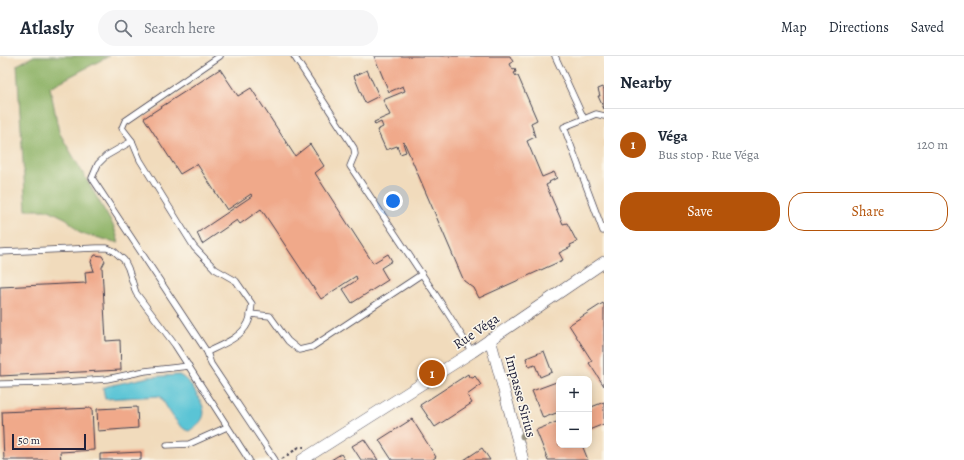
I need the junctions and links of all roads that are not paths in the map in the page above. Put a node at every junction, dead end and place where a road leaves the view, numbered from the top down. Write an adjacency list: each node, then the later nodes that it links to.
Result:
1 (220, 56): 6 (lane)
2 (294, 56): 10 (lane)
3 (555, 56): 5 (lane)
4 (604, 116): 5 (lane)
5 (584, 118): 7 (lane)
6 (132, 141): 11 (lane); 13 (lane)
7 (603, 231)
8 (0, 252): 15 (lane)
9 (604, 262): 12 (street, Rue Véga)
10 (422, 274): 11 (lane); 14 (lane)
11 (250, 314): 13 (lane)
12 (490, 339): 14 (street, Rue Véga); 22 (street, Impasse Sirius)
13 (207, 352): 20 (lane)
14 (472, 352): 21 (street, Rue Véga)
15 (189, 366): 16 (lane); 17 (lane)
16 (0, 384)
17 (227, 427): 18 (lane); 19 (lane)
18 (167, 445)
19 (249, 460)
20 (275, 460)
21 (302, 460)
22 (523, 460)

